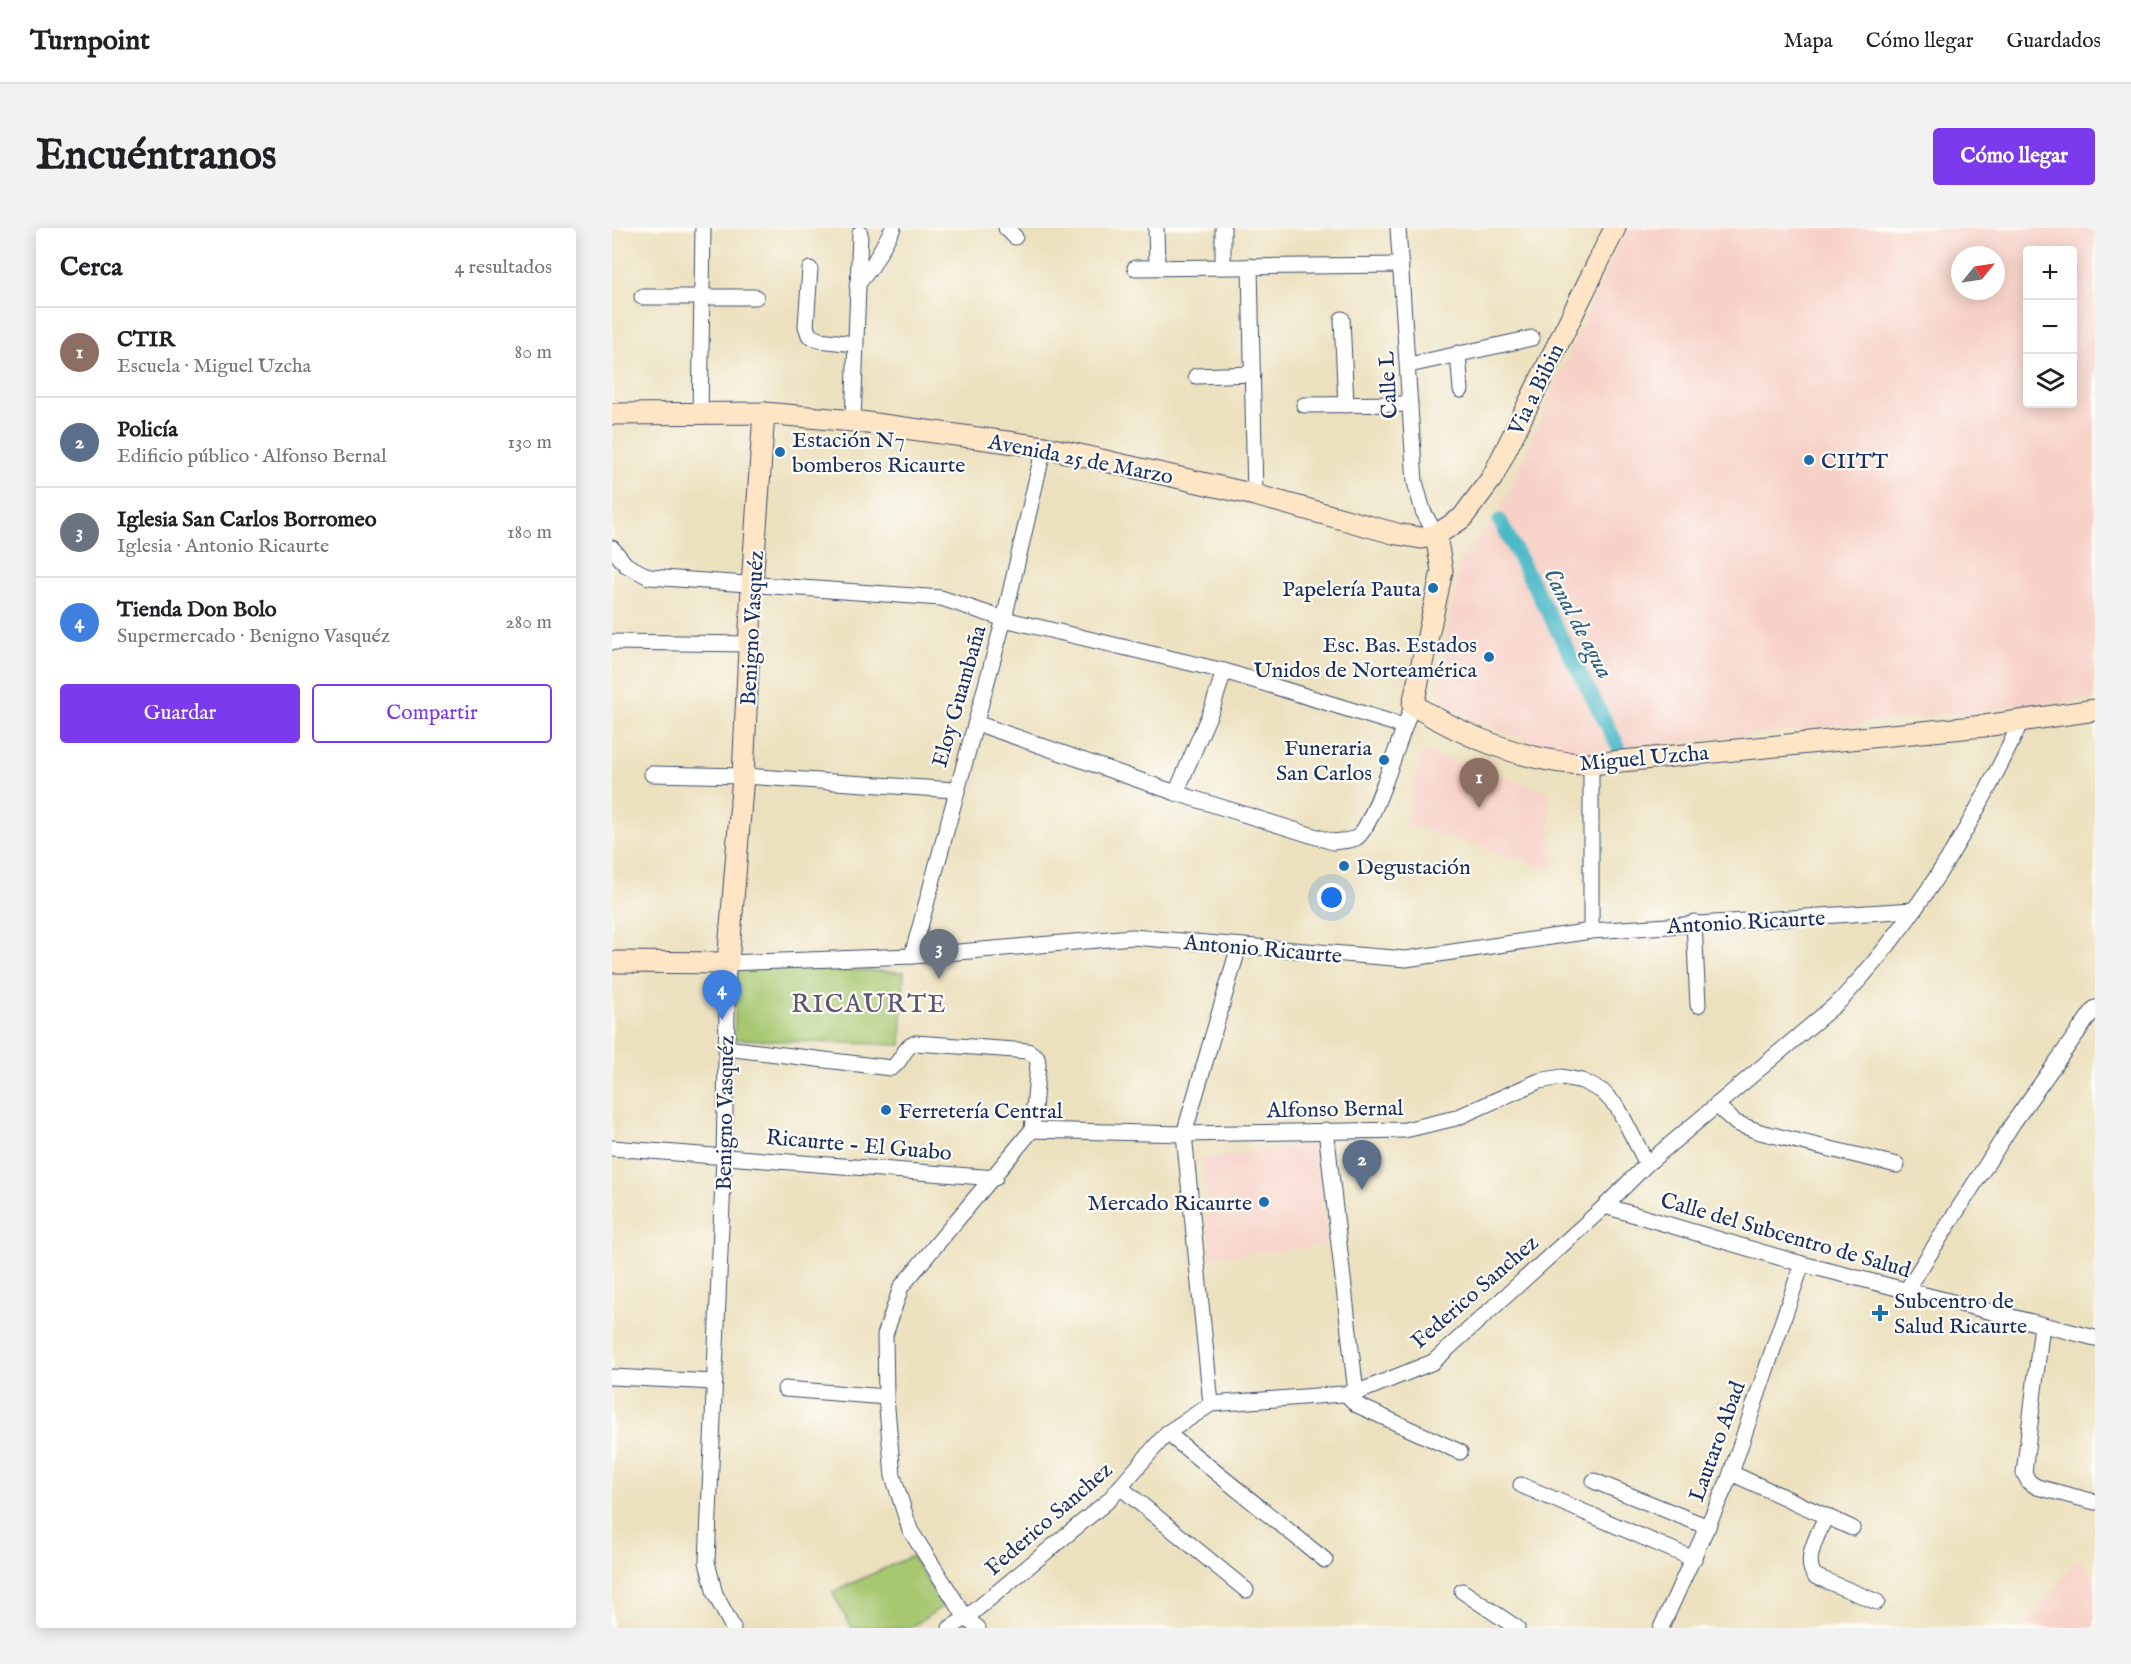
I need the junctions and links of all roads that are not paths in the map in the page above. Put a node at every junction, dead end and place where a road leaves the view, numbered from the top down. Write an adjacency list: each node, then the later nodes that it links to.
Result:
1 (703, 228): 15 (street)
2 (893, 228): 14 (street)
3 (1156, 228): 9 (street)
4 (1223, 228): 10 (street)
5 (1398, 228): 8 (street, Calle L)
6 (1615, 228): 35 (main road, Via a Bibin)
7 (860, 233): 14 (street)
8 (1401, 265): 11 (street); 22 (street, Calle L)
9 (1157, 266): 10 (street); 12 (street)
10 (1223, 266): 11 (street)
11 (1250, 266): 23 (street)
12 (1135, 268)
13 (810, 269): 20 (street)
14 (857, 285): 20 (street)
15 (702, 296): 16 (street); 17 (street); 31 (street)
16 (642, 297)
17 (756, 297)
18 (1342, 319): 28 (street)
19 (1532, 338): 21 (street)
20 (854, 344): 32 (street)
21 (1458, 353): 22 (street); 25 (street)
22 (1408, 365): 26 (street, Calle L)
23 (1253, 374): 24 (street); 34 (street)
24 (1196, 376)
25 (1461, 390)
26 (1410, 404): 28 (street); 35 (street, Calle L)
27 (1304, 405): 28 (street)
28 (1346, 405)
29 (764, 413): 31 (main road, Avenida 25 de Marzo); 32 (main road, Avenida 25 de Marzo); 37 (main road, Benigno Vasquéz)
30 (612, 414): 31 (main road, Avenida 25 de Marzo)
31 (700, 415)
32 (853, 421): 33 (main road, Avenida 25 de Marzo)
33 (1044, 447): 34 (main road, Avenida 25 de Marzo); 38 (street, Eloy Guambaña)
34 (1255, 495): 35 (main road, Avenida 25 de Marzo)
35 (1436, 536): 42 (main road)
36 (612, 548): 37 (street)
37 (752, 585): 38 (street); 40 (main road, Benigno Vasquéz)
38 (1004, 619): 41 (street); 45 (street, Eloy Guambaña)
39 (612, 642): 40 (street)
40 (749, 644): 49 (main road, Benigno Vasquéz)
41 (1224, 671): 46 (street); 51 (street)
42 (1413, 705): 46 (street); 47 (main road, Miguel Uzcha)
43 (2095, 710): 44 (main road, Miguel Uzcha)
44 (2022, 719): 47 (main road, Miguel Uzcha); 52 (street, Federico Sanchez)
45 (976, 723): 50 (street, Eloy Guambaña); 51 (street)
46 (1403, 726): 51 (street)
47 (1591, 764): 54 (street)
48 (652, 774): 49 (street)
49 (743, 776): 50 (street); 58 (main road, Benigno Vasquéz)
50 (955, 790): 56 (street, Eloy Guambaña)
51 (1176, 793)
52 (1913, 910): 53 (street, Antonio Ricaurte); 62 (street, Federico Sanchez)
53 (1694, 922): 54 (street, Antonio Ricaurte); 59 (street)
54 (1591, 931): 55 (street, Antonio Ricaurte)
55 (1239, 946): 56 (street, Antonio Ricaurte); 65 (street)
56 (912, 956): 58 (street, Antonio Ricaurte)
57 (612, 962): 58 (main road, Antonio Ricaurte)
58 (728, 963): 61 (street, Benigno Vasquéz)
59 (1698, 1005)
60 (2095, 1008): 73 (street)
61 (726, 1048): 63 (street); 67 (street, Benigno Vasquéz)
62 (1716, 1105): 68 (street, Federico Sanchez); 69 (street)
63 (1032, 1130): 65 (street, Alfonso Bernal); 70 (street)
64 (1326, 1130): 65 (street, Alfonso Bernal); 68 (street, Alfonso Bernal); 79 (street)
65 (1184, 1134): 81 (street)
66 (612, 1148): 67 (street, Ricaurte - El Guabo)
67 (724, 1156): 70 (street, Ricaurte - El Guabo); 77 (street, Benigno Vasquéz)
68 (1647, 1164): 71 (street, Federico Sanchez)
69 (1897, 1165)
70 (995, 1178): 80 (street)
71 (1605, 1206): 72 (street, Calle del Subcentro de Salud); 79 (street, Federico Sanchez)
72 (1802, 1264): 73 (street, Calle del Subcentro de Salud); 84 (street, Lautaro Abad)
73 (1906, 1291): 74 (street, Calle del Subcentro de Salud)
74 (2042, 1325): 75 (street, Calle del Subcentro de Salud); 88 (street)
75 (2095, 1338)
76 (612, 1377): 77 (street)
77 (715, 1382): 98 (street, Benigno Vasquéz)
78 (785, 1389): 80 (street)
79 (1351, 1393): 81 (street, Federico Sanchez); 83 (street)
80 (886, 1397): 97 (street)
81 (1211, 1404): 82 (street, Federico Sanchez)
82 (1167, 1434): 87 (street, Federico Sanchez); 93 (street)
83 (1460, 1452)
84 (1731, 1473): 89 (street); 90 (street, Lautaro Abad)
85 (1594, 1481): 90 (street)
86 (1521, 1485): 92 (street)
87 (1120, 1487): 94 (street); 97 (street, Federico Sanchez)
88 (2095, 1502)
89 (1826, 1516): 91 (street); 96 (street)
90 (1708, 1527): 92 (street, Lautaro Abad)
91 (1852, 1528)
92 (1694, 1558): 101 (street, Lautaro Abad)
93 (1325, 1560)
94 (1246, 1590)
95 (1462, 1591): 100 (street)
96 (1877, 1602)
97 (972, 1623): 99 (street, Federico Sanchez)
98 (733, 1628)
99 (950, 1628)
100 (1517, 1628)
101 (1660, 1628)

